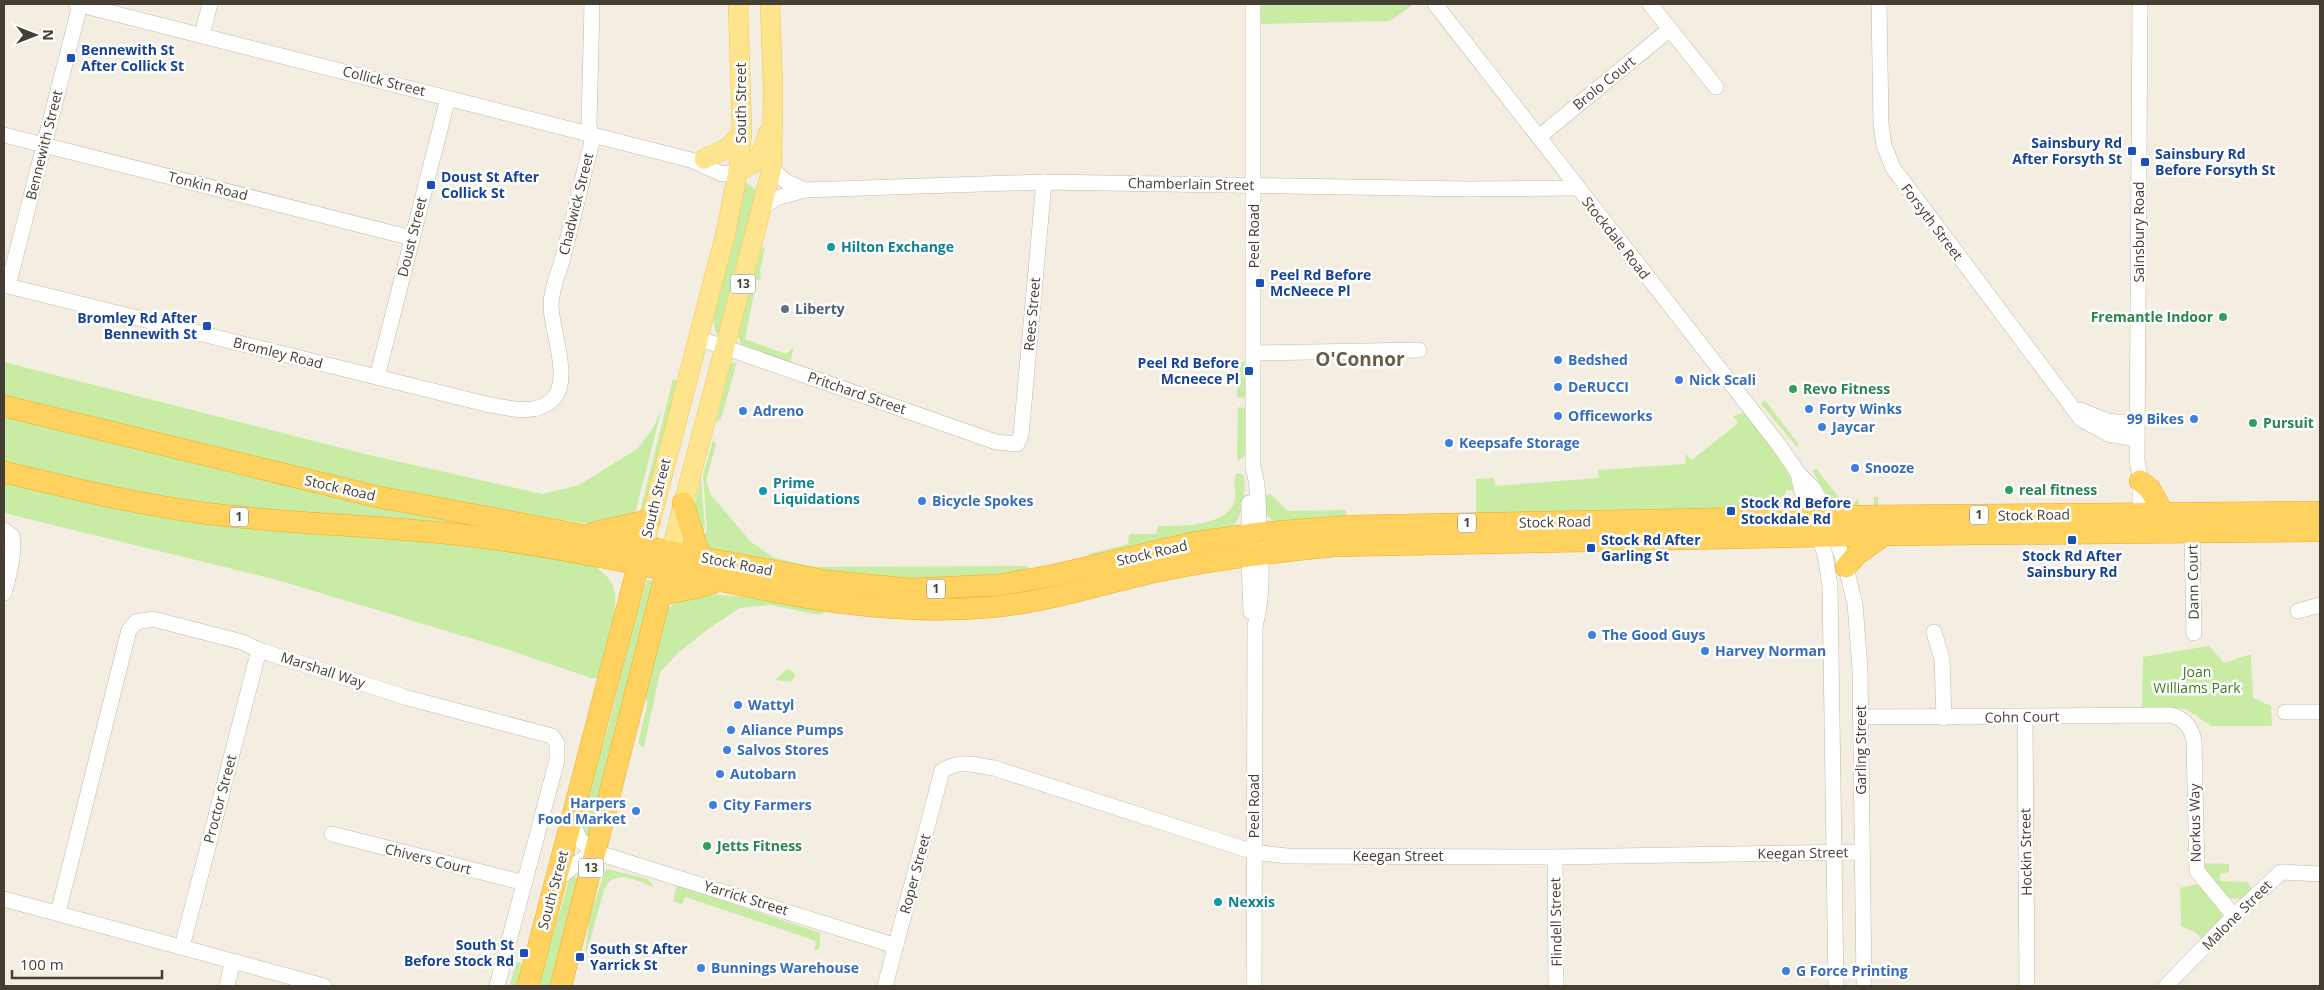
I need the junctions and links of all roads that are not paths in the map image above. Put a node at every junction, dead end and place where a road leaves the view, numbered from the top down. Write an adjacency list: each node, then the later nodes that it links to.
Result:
1 (78, 4): 12 (street, Collick Street); 20 (street, Bennewith Street)
2 (210, 4): 12 (street)
3 (592, 4): 17 (street, Chadwick Street)
4 (738, 4): 16 (main road, South Street / 13)
5 (770, 4): 15 (main road, South Street / 13)
6 (1253, 4): 25 (street, Peel Road)
7 (1434, 4): 19 (street, Stockdale Road)
8 (1650, 4): 11 (street)
9 (1879, 4): 38 (street, Forsyth Street)
10 (2140, 4): 38 (street, Sainsbury Road)
11 (1670, 29): 13 (street); 19 (street, Brolo Court)
12 (202, 35): 14 (street, Collick Street)
13 (1716, 87)
14 (448, 98): 17 (street, Collick Street); 29 (street, Doust Street)
15 (773, 114): 22 (main road, South Street / 13); 23 (main road)
16 (742, 133): 21 (main road); 23 (main road, South Street / 13)
17 (590, 134): 21 (street, Collick Street); 36 (street, Chadwick Street)
18 (4, 135): 20 (street, Tonkin Road)
19 (1539, 136): 26 (street, Stockdale Road)
20 (44, 146): 29 (street, Tonkin Road); 30 (street, Bennewith Street)
21 (697, 160): 23 (street, Collick Street)
22 (772, 168): 27 (street, Chamberlain Street); 28 (main road, South Street / 13)
23 (738, 171): 28 (main road); 31 (main road, South Street / 13)
24 (1044, 182): 25 (street, Chamberlain Street); 27 (street, Chamberlain Street); 39 (street, Rees Street)
25 (1254, 185): 26 (street, Chamberlain Street); 34 (street, Peel Road)
26 (1577, 188): 48 (street, Stockdale Road)
27 (805, 190): 28 (street, Chamberlain Street)
28 (765, 201): 32 (main road, South Street / 13)
29 (412, 238): 35 (street, Doust Street)
30 (6, 286): 35 (street, Bromley Road)
31 (698, 338): 32 (street, Pritchard Street); 46 (main road, South Street / 13)
32 (726, 348): 39 (street, Pritchard Street); 43 (main road, South Street / 13)
33 (1420, 350): 34 (street)
34 (1254, 354): 54 (street, Peel Road)
35 (377, 377): 36 (street, Bromley Road)
36 (552, 400)
37 (4, 406): 52 (highway, Stock Road / 1)
38 (2137, 431): 40 (street, Sainsbury Road)
39 (1016, 444)
40 (2137, 460): 42 (street, Sainsbury Road); 47 (street, Sainsbury Road)
41 (4, 472): 57 (highway, Stock Road / 1)
42 (2140, 482): 45 (highway); 47 (street, Sainsbury Road)
43 (683, 503): 56 (highway); 58 (main road, South Street / 13)
44 (2320, 512): 45 (highway, Stock Road / 1)
45 (2162, 513): 47 (highway, Stock Road / 1)
46 (650, 520): 52 (highway); 55 (main road, South Street / 13)
47 (2135, 523): 48 (highway, Stock Road / 1); 51 (highway, Stock Road / 1); 53 (highway, Stock Road / 1)
48 (1824, 527): 53 (highway, Stock Road / 1); 54 (highway, Stock Road / 1); 59 (street, Garling Street); 80 (street, Garling Street)
49 (4, 530): 61 (street)
50 (2320, 531): 51 (highway, Stock Road / 1)
51 (2192, 532): 67 (street, Dann Court)
52 (586, 535): 55 (highway, Stock Road / 1)
53 (1884, 535): 59 (highway)
54 (1254, 544): 56 (highway, Stock Road / 1); 60 (highway, Stock Road / 1); 79 (street, Peel Road)
55 (641, 555): 57 (highway, Stock Road / 1); 58 (highway, Stock Road / 1); 64 (highway, South Street / 13)
56 (700, 557): 58 (highway, Stock Road / 1)
57 (613, 560): 64 (highway)
58 (669, 561): 60 (highway, Stock Road / 1); 62 (highway, South Street / 13)
59 (1846, 567): 71 (street, Garling Street)
60 (717, 581): 62 (highway)
61 (4, 593)
62 (661, 596): 78 (highway, South Street / 13)
63 (2320, 605): 65 (street)
64 (628, 606): 76 (highway, South Street / 13)
65 (2298, 611)
66 (1934, 632): 73 (street)
67 (2194, 633)
68 (259, 650): 85 (street, Marshall Way); 87 (street, Marshall Way); 90 (street, Proctor Street)
69 (2285, 712): 70 (street)
70 (2320, 712)
71 (1860, 717): 73 (street, Cohn Court); 81 (street, Garling Street)
72 (2025, 717): 73 (street, Cohn Court); 74 (street, Cohn Court); 102 (street, Hockin Street)
73 (1944, 718)
74 (2183, 720): 88 (street, Norkus Way)
75 (950, 766): 79 (street, Keegan Street); 89 (street, Roper Street)
76 (571, 821): 78 (street, Yarrick Street); 84 (highway, South Street / 13)
77 (332, 834): 85 (street, Chivers Court)
78 (595, 852): 84 (street); 89 (street, Yarrick Street); 96 (highway, South Street / 13)
79 (1254, 852): 82 (street, Keegan Street); 98 (street, Peel Road)
80 (1835, 852): 81 (street, Keegan Street); 82 (street, Keegan Street); 100 (street, Garling Street)
81 (1861, 852): 101 (street, Garling Street)
82 (1555, 857): 99 (street, Flindell Street)
83 (2320, 874): 88 (street, Malone Street)
84 (555, 880): 95 (highway, South Street / 13)
85 (525, 883): 94 (street, Marshall Way)
86 (4, 899): 87 (street)
87 (58, 913): 90 (street)
88 (2234, 916): 103 (street, Malone Street)
89 (896, 946): 97 (street, Roper Street)
90 (182, 947): 91 (street)
91 (232, 963): 92 (street); 93 (street)
92 (227, 986)
93 (324, 986)
94 (497, 986)
95 (528, 986)
96 (561, 986)
97 (885, 986)
98 (1254, 986)
99 (1556, 986)
100 (1836, 986)
101 (1864, 986)
102 (2028, 986)
103 (2166, 986)

